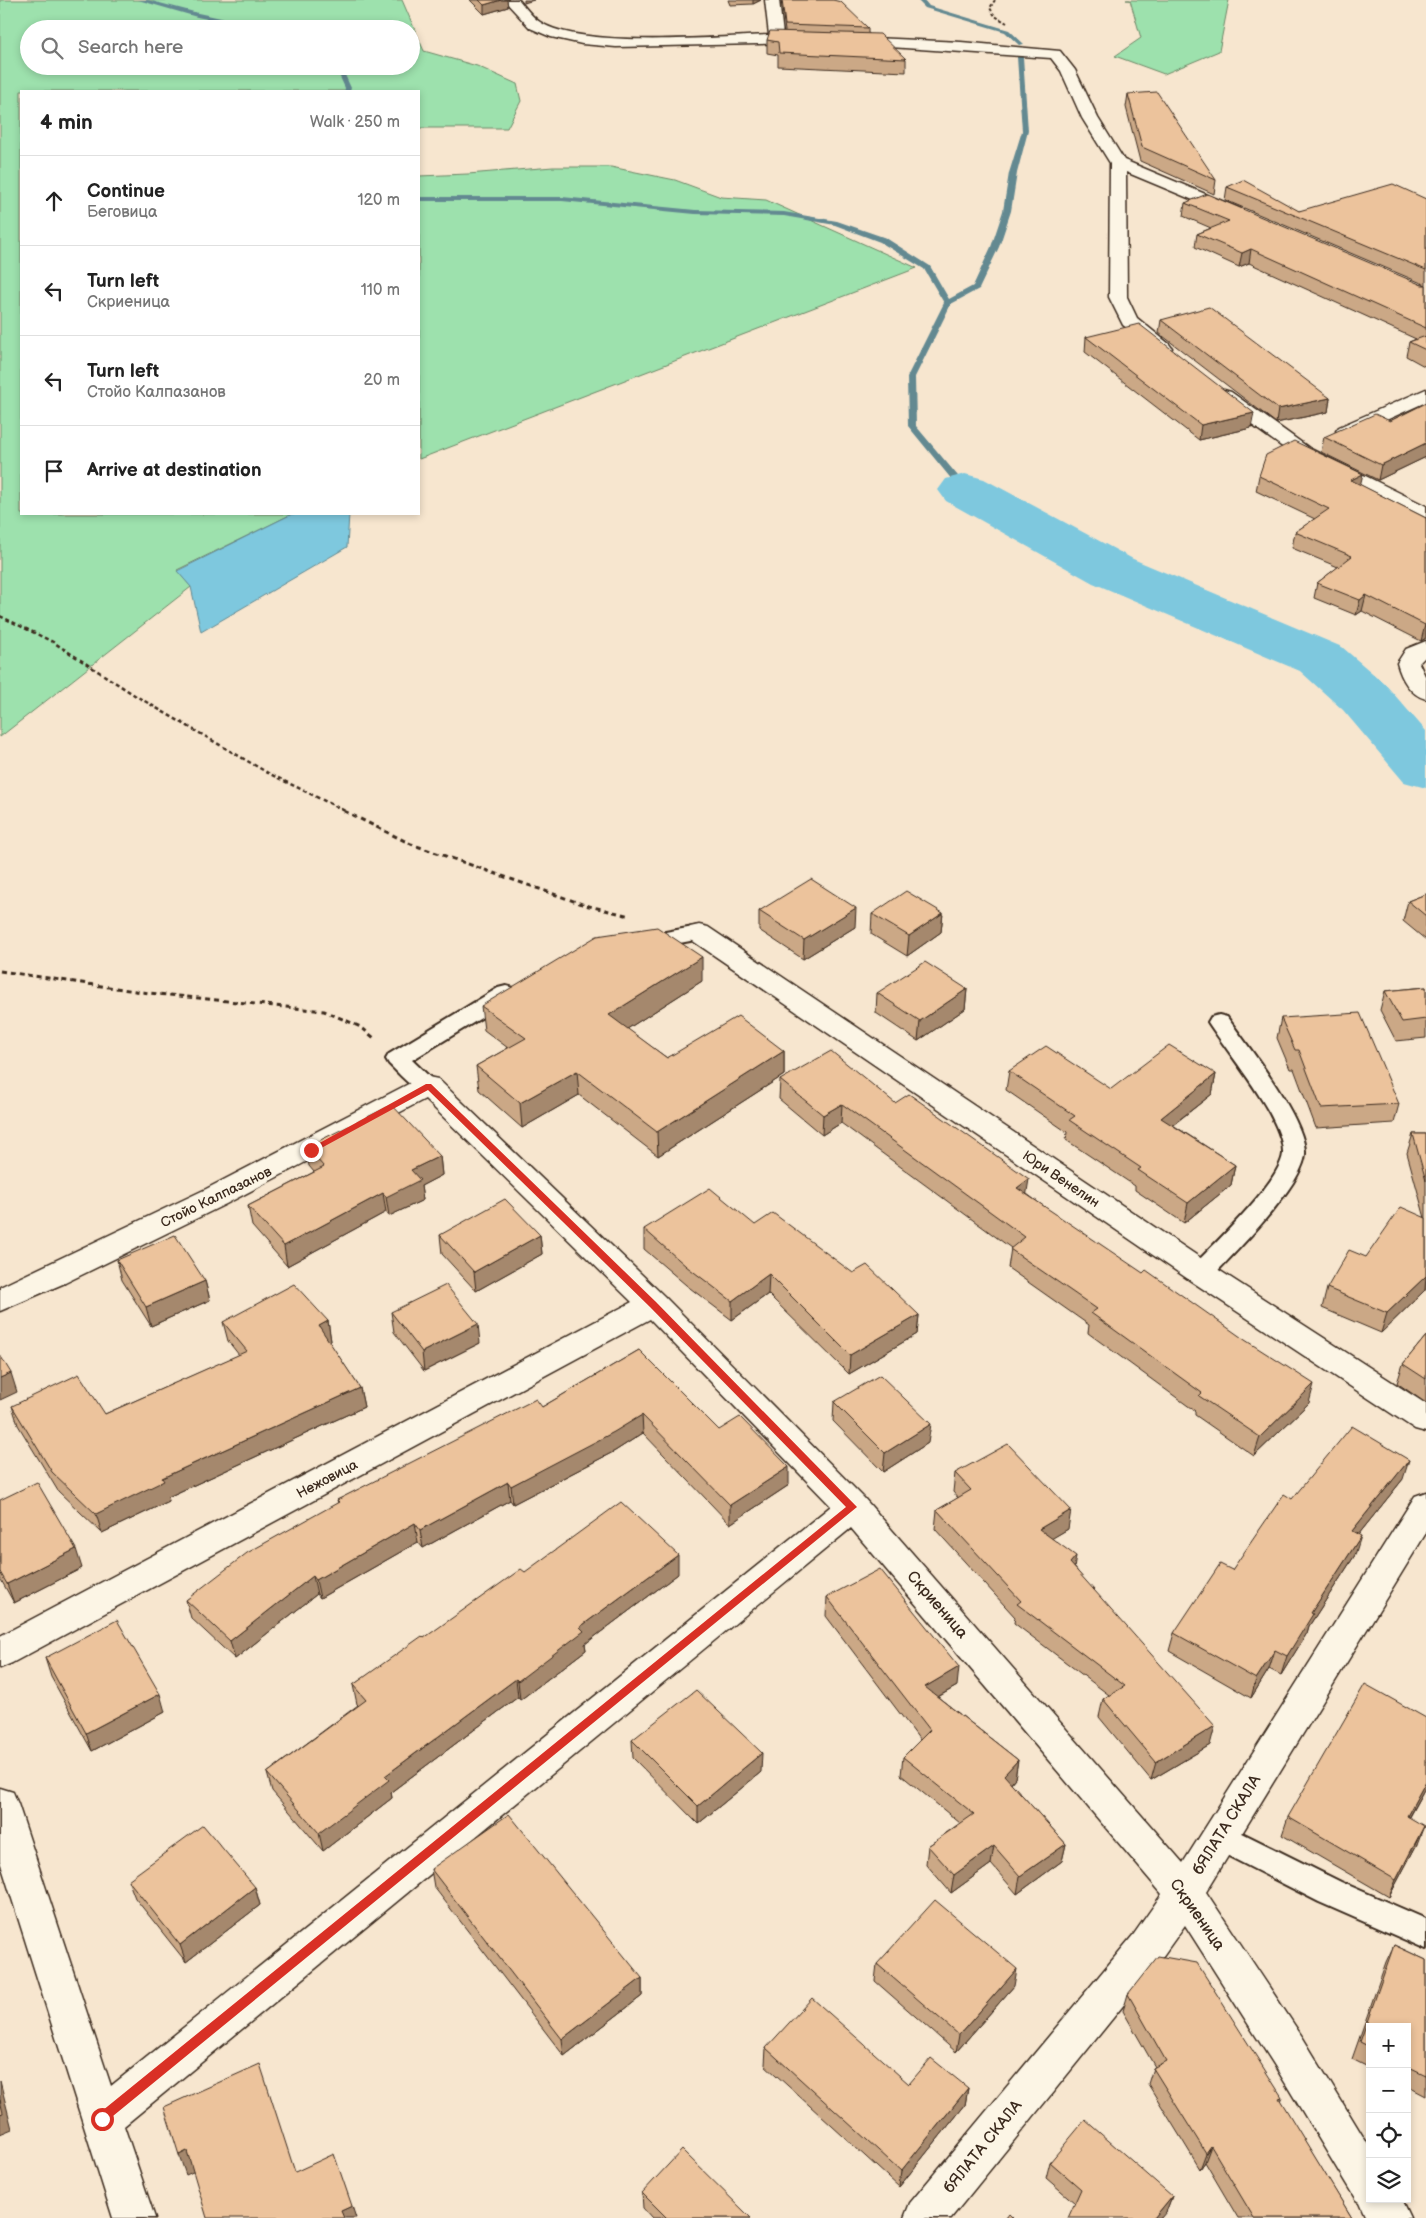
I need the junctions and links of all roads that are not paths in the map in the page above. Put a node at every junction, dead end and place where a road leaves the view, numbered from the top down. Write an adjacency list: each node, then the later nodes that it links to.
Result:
1 (511, 0): 3 (street)
2 (772, 0): 3 (street)
3 (776, 38): 4 (street)
4 (815, 40)
5 (834, 41): 6 (street)
6 (1118, 163): 7 (street); 8 (street)
7 (1254, 220)
8 (1178, 360)
9 (1207, 382): 11 (street)
10 (1426, 395): 11 (street)
11 (1302, 452): 12 (street)
12 (1426, 514)
13 (1426, 648): 14 (street)
14 (1426, 692)
15 (699, 934): 16 (lane); 20 (street, Юри Венелин)
16 (624, 946)
17 (520, 984): 19 (lane)
18 (1219, 1022): 20 (lane)
19 (428, 1086): 21 (street, Стойо Калпазанов); 22 (street, Скриеница)
20 (1201, 1273): 23 (street, Юри Венелин)
21 (0, 1300)
22 (653, 1304): 25 (street, Скриеница); 26 (street, Нежовица)
23 (1426, 1420)
24 (1426, 1505): 28 (street, бЯЛАТА СКАЛА)
25 (853, 1507): 29 (street, Скриеница); 31 (street)
26 (0, 1653)
27 (0, 1804): 31 (street)
28 (1220, 1836): 29 (street, бЯЛАТА СКАЛА); 30 (lane)
29 (1185, 1893): 32 (street, Скриеница); 35 (street, бЯЛАТА СКАЛА)
30 (1426, 1934)
31 (102, 2119): 34 (street)
32 (1366, 2179)
33 (1380, 2203): 36 (street)
34 (134, 2218)
35 (925, 2218)
36 (1389, 2218)

